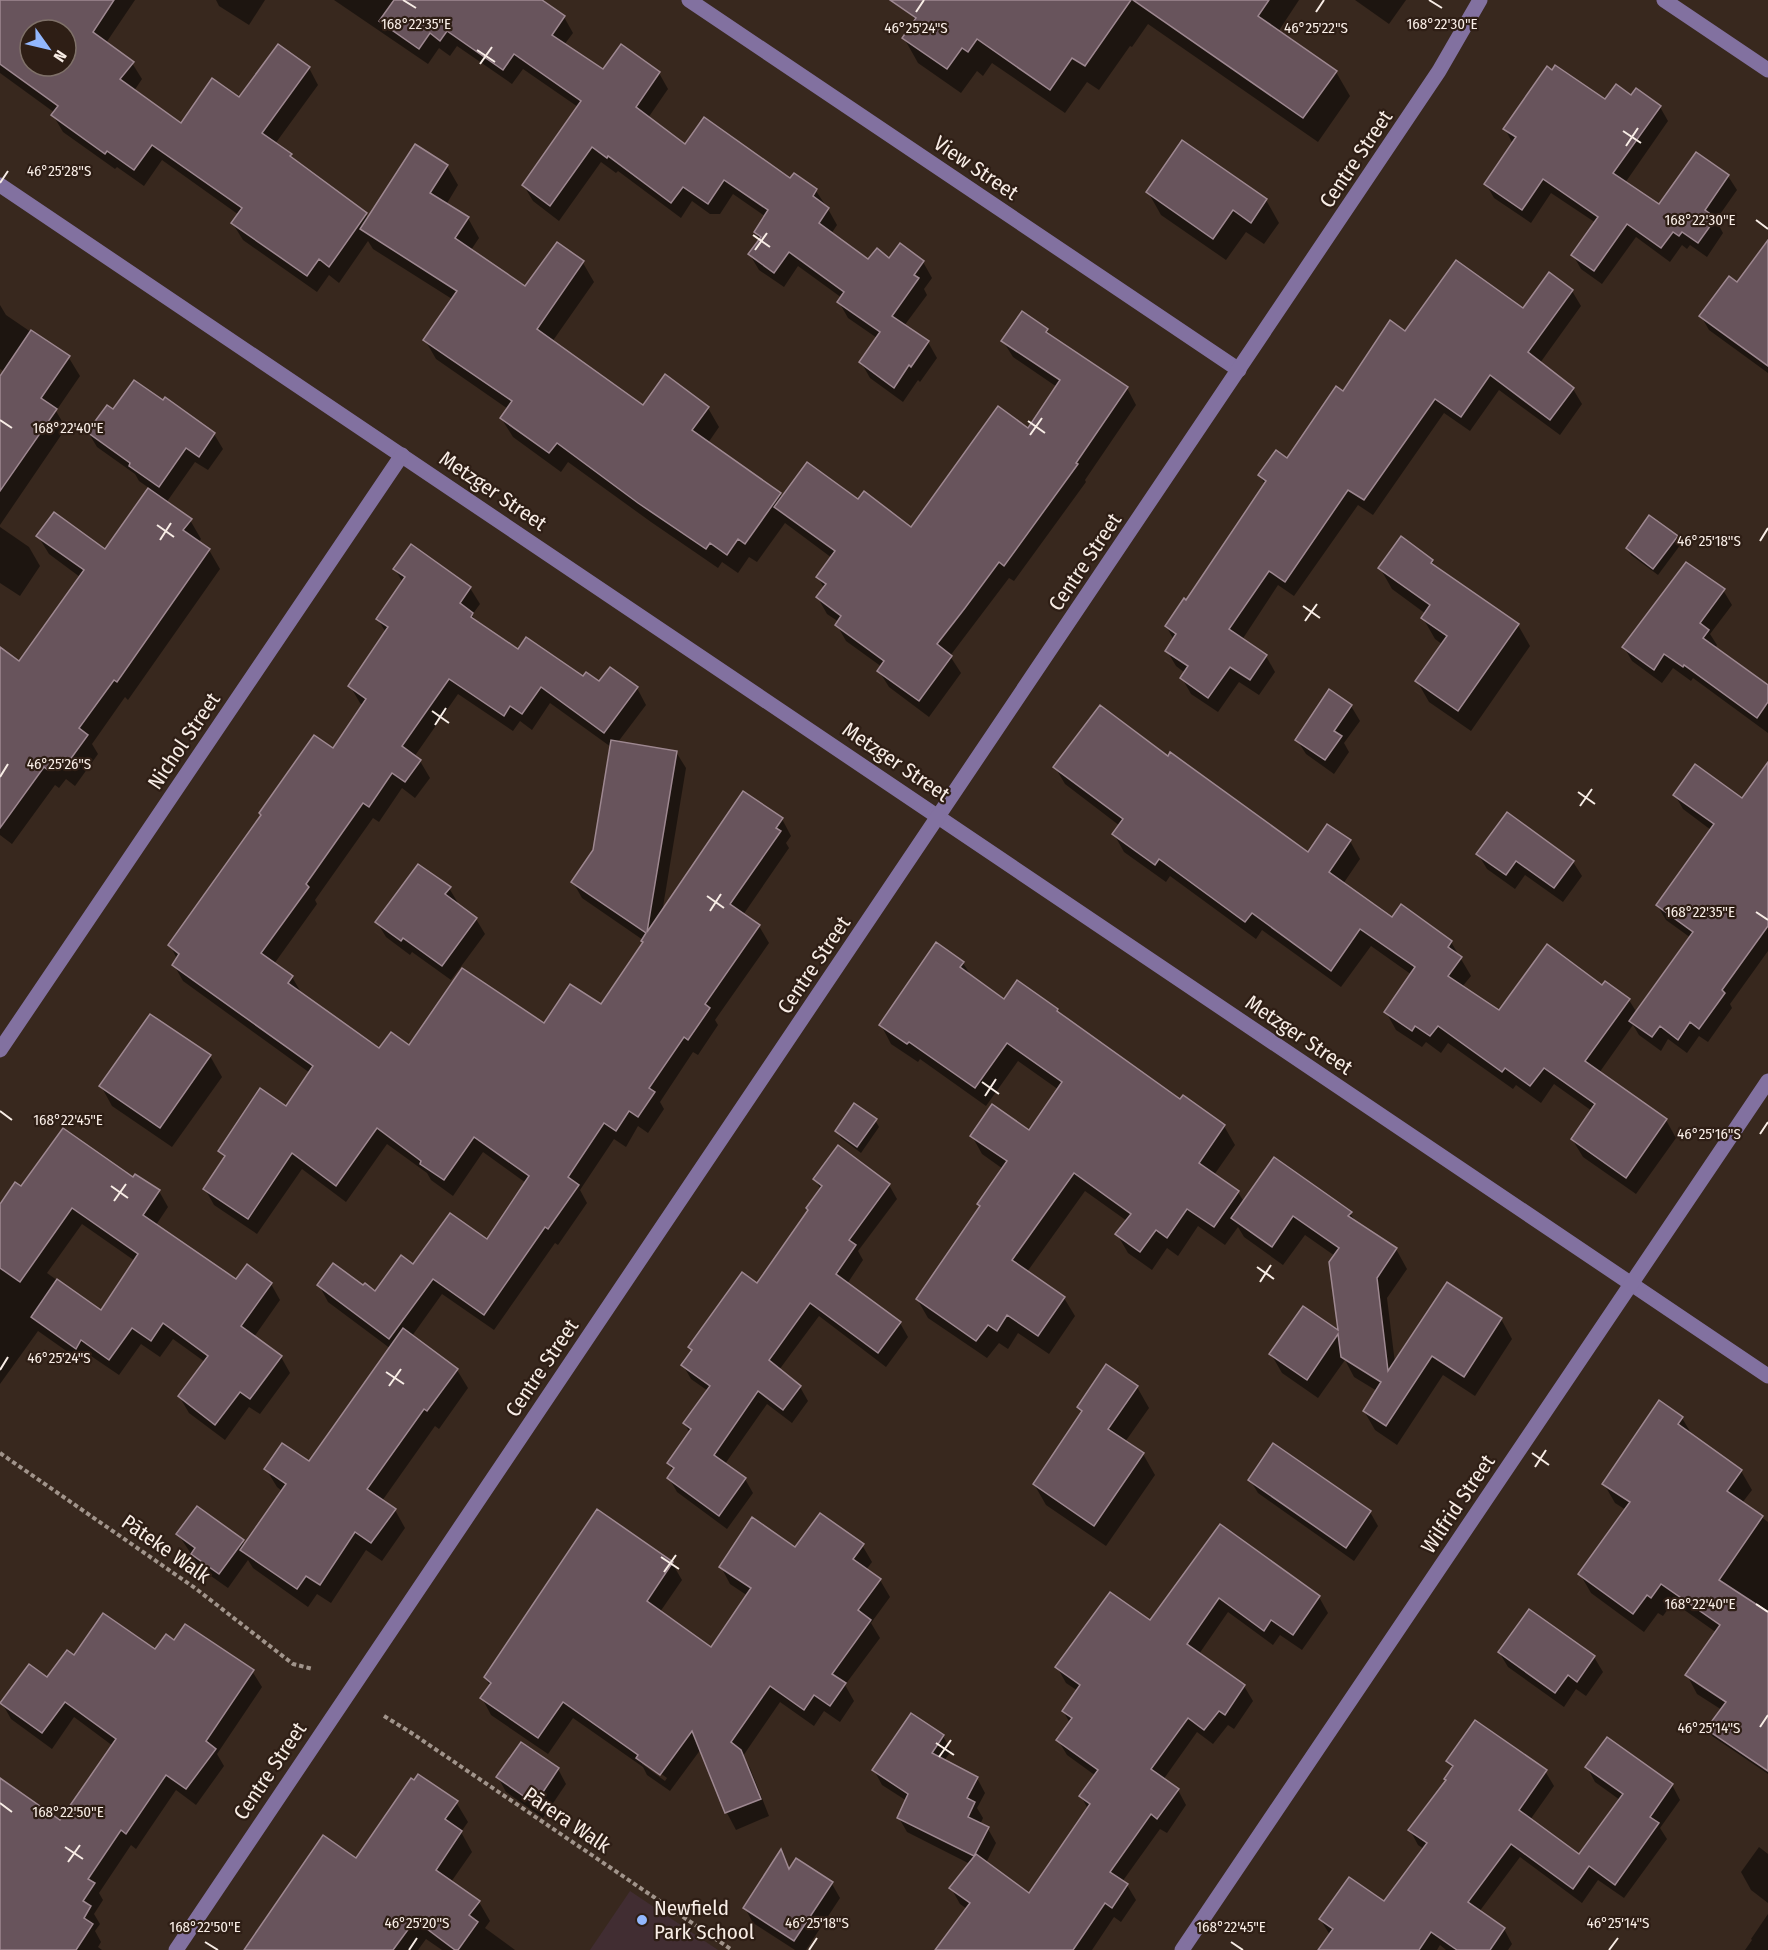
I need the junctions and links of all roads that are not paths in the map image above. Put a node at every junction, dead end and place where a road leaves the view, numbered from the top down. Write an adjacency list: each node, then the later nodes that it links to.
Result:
1 (689, 0): 6 (street, View Street)
2 (1480, 0): 6 (street, Centre Street)
3 (1664, 0): 4 (street)
4 (1768, 70)
5 (0, 186): 7 (street, Metzger Street)
6 (1239, 370): 8 (street, Centre Street)
7 (402, 455): 8 (street, Metzger Street); 9 (street, Nichol Street)
8 (939, 816): 11 (street, Metzger Street); 13 (street, Centre Street)
9 (0, 1050)
10 (1768, 1081): 11 (street, Wilfrid Street)
11 (1632, 1284): 12 (street, Metzger Street); 14 (street, Wilfrid Street)
12 (1768, 1376)
13 (176, 1950)
14 (1182, 1950)

